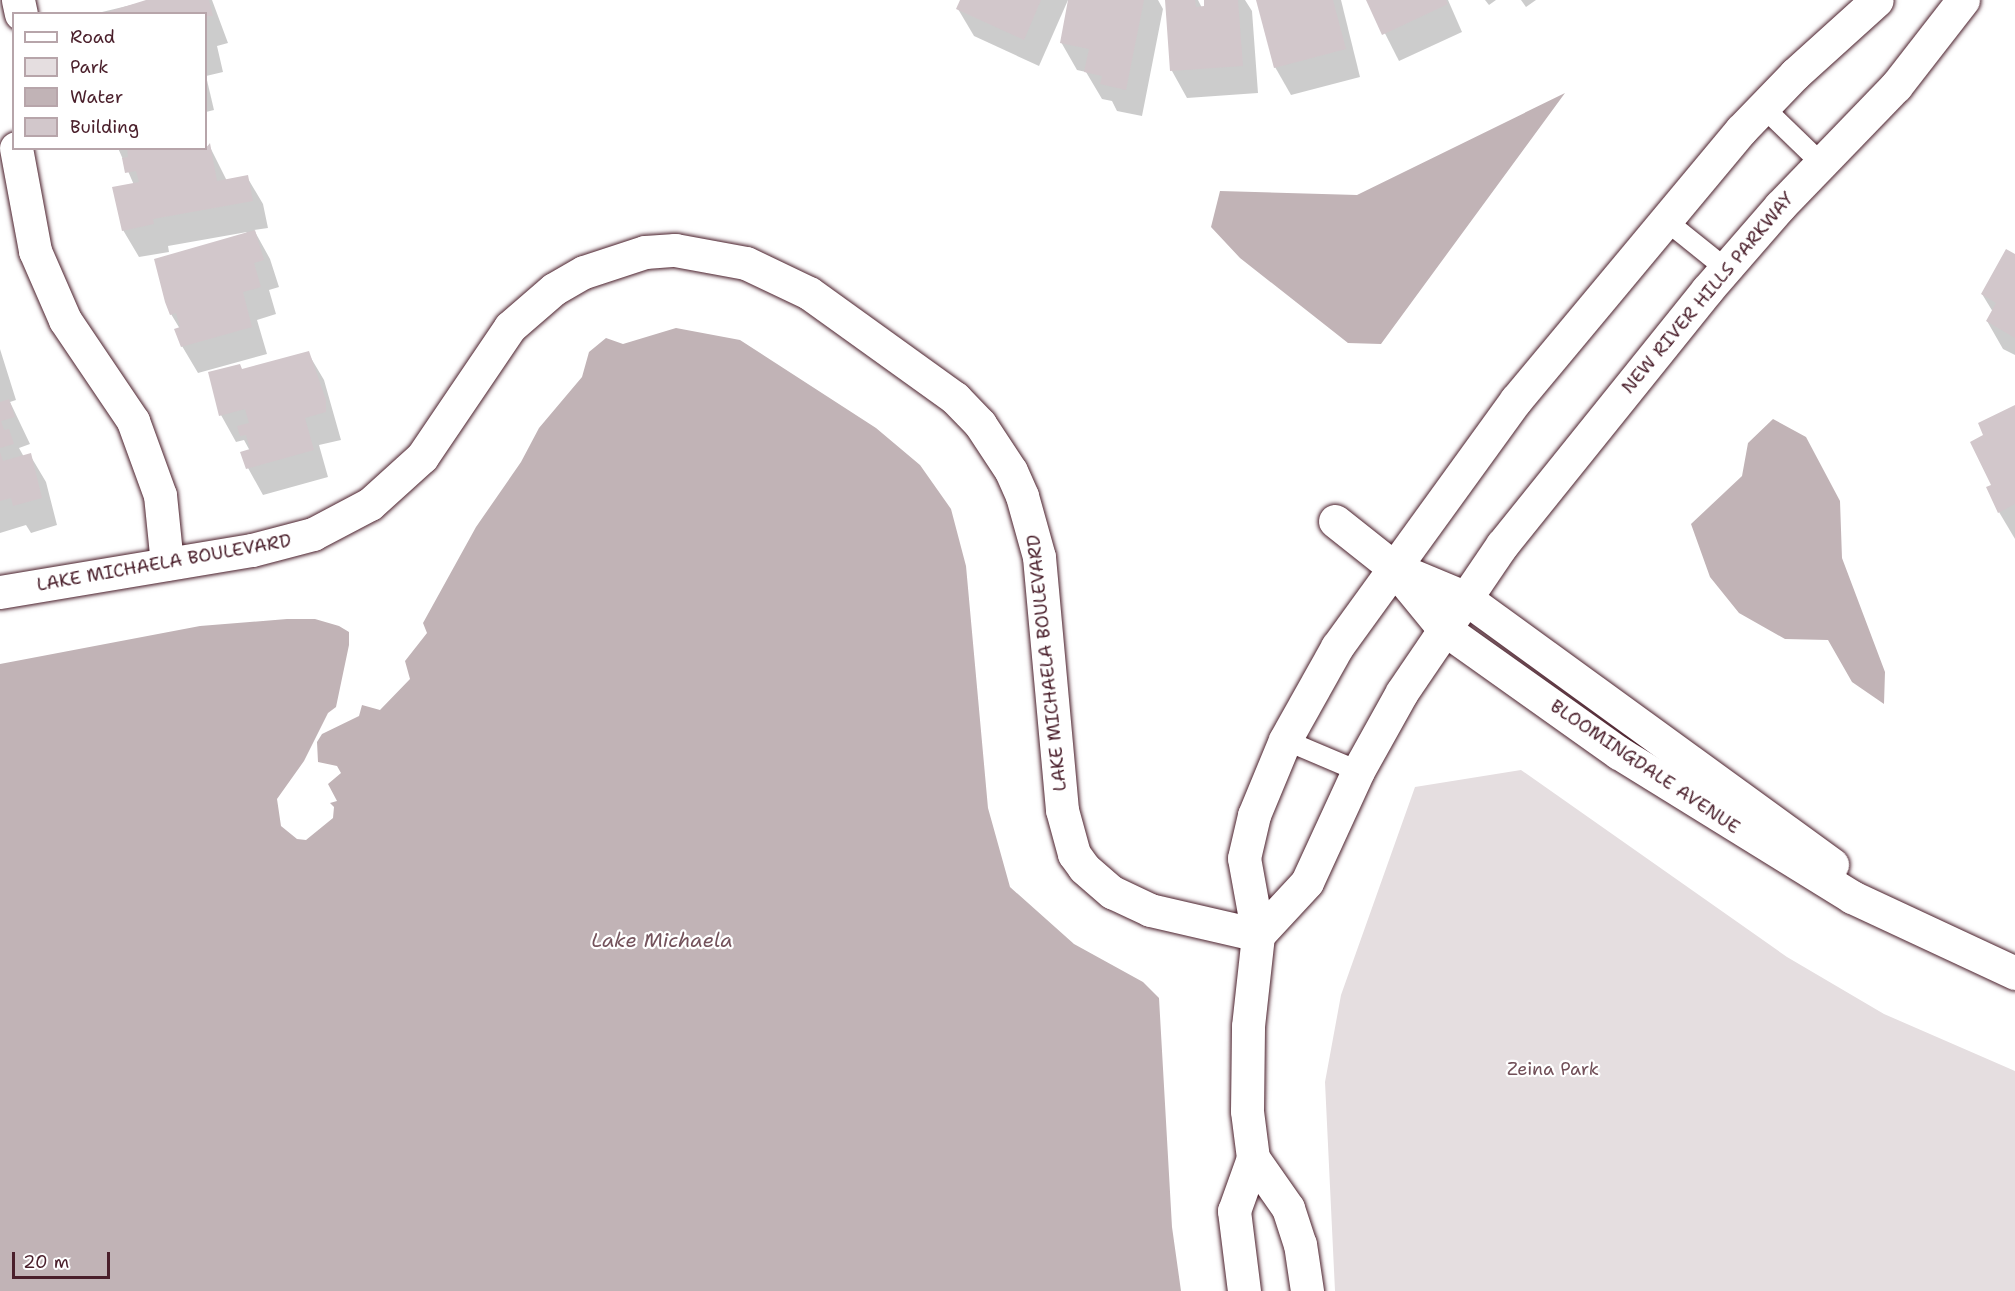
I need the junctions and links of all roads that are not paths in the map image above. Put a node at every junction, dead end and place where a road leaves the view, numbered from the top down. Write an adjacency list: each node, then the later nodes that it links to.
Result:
1 (1877, 0): 3 (street)
2 (1963, 0): 5 (street, NEW RIVER HILLS PARKWAY)
3 (1763, 107): 5 (lane); 6 (street)
4 (16, 150): 9 (street)
5 (1821, 163): 7 (street, NEW RIVER HILLS PARKWAY)
6 (1664, 219): 7 (lane); 10 (street)
7 (1725, 268): 12 (street, NEW RIVER HILLS PARKWAY)
8 (1335, 521): 10 (street, BLOOMINGDALE AVENUE)
9 (167, 564): 11 (street, LAKE MICHAELA BOULEVARD); 17 (street, LAKE MICHAELA BOULEVARD)
10 (1393, 567): 12 (street, BLOOMINGDALE AVENUE); 13 (street, BLOOMINGDALE AVENUE); 14 (street)
11 (0, 592)
12 (1464, 597): 13 (street); 16 (street, BLOOMINGDALE AVENUE)
13 (1443, 628): 15 (street); 16 (street, BLOOMINGDALE AVENUE)
14 (1285, 740): 15 (lane); 17 (street)
15 (1358, 771): 17 (street)
16 (1926, 929): 18 (street, BLOOMINGDALE AVENUE)
17 (1258, 935): 19 (street)
18 (2015, 973)
19 (1253, 1158): 20 (street); 21 (street)
20 (1244, 1291)
21 (1307, 1291)

